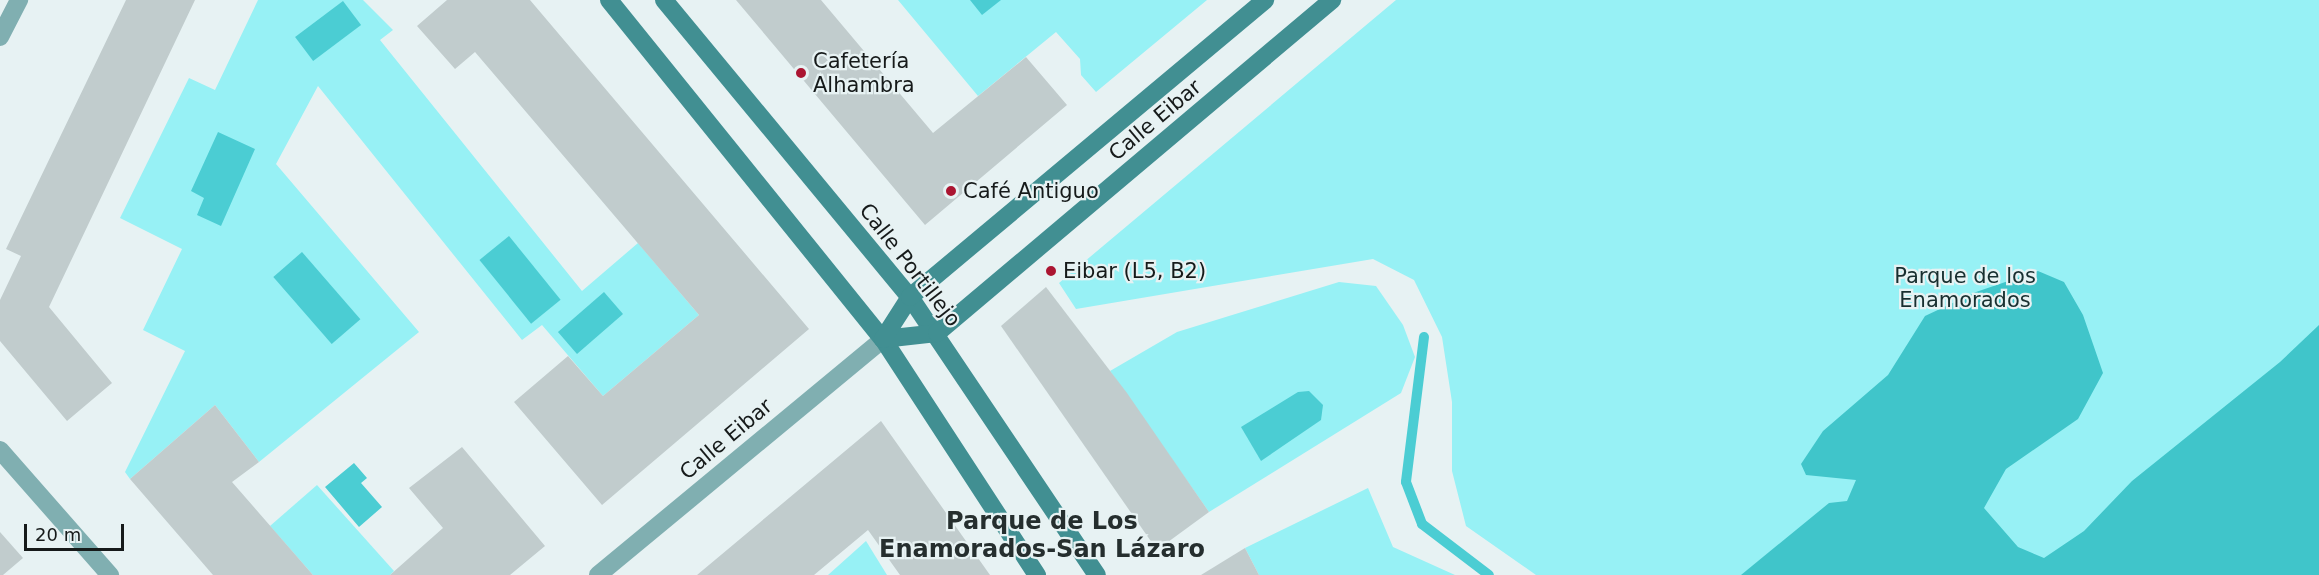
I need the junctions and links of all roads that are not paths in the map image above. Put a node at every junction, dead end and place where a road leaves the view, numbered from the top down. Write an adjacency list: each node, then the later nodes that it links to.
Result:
1 (19, 0): 6 (street)
2 (609, 0): 9 (main road)
3 (664, 0): 7 (main road, Calle Portillejo)
4 (1265, 0): 7 (main road, Calle Eibar)
5 (1332, 0): 8 (main road, Calle Eibar)
6 (0, 37)
7 (910, 297): 8 (main road, Calle Portillejo); 9 (main road, Calle Eibar)
8 (937, 333): 9 (main road); 14 (main road, Calle Portillejo)
9 (884, 339): 12 (street, Calle Eibar); 13 (main road)
10 (0, 450): 11 (street)
11 (110, 575)
12 (598, 575)
13 (1037, 575)
14 (1097, 575)

